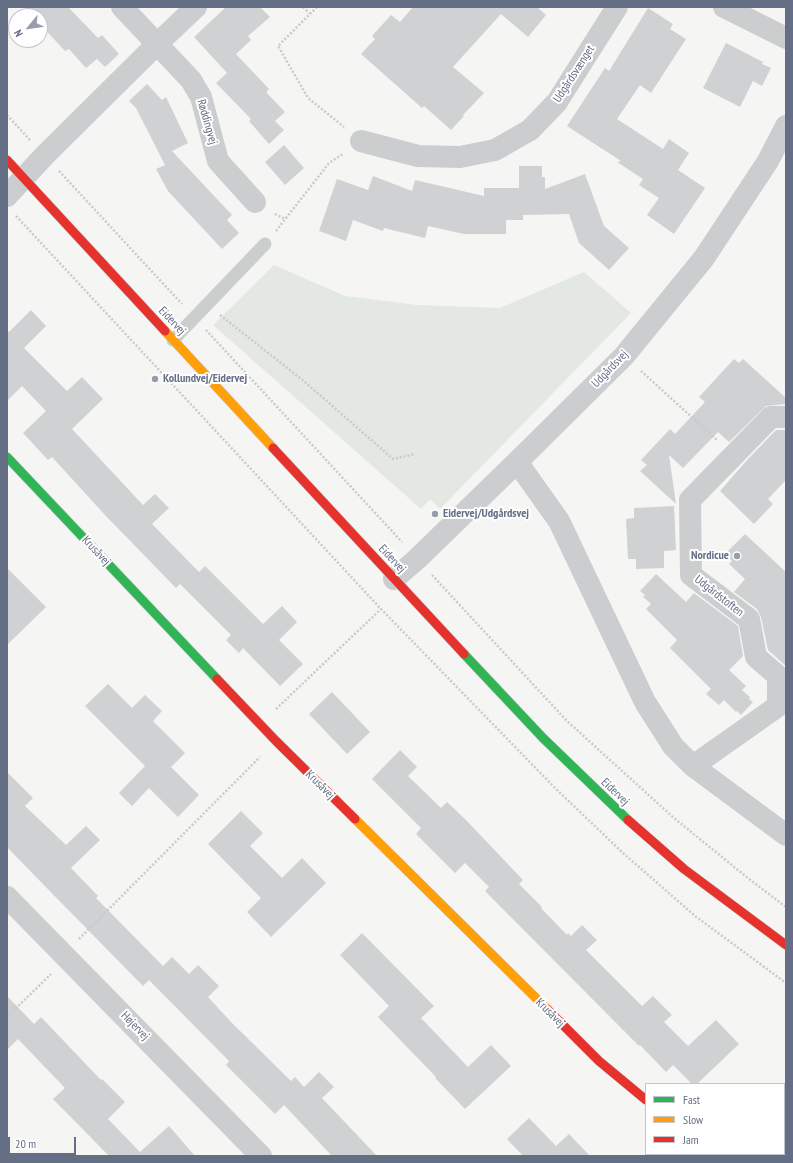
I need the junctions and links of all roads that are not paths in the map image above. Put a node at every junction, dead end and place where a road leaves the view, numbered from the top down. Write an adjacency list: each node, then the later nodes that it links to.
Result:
1 (122, 7): 6 (street, Røddingvej)
2 (196, 7): 6 (street)
3 (617, 7): 8 (street, Udgårdsvænget)
4 (724, 7): 5 (street)
5 (786, 38)
6 (157, 44): 10 (street); 12 (street, Røddingvej)
7 (786, 126): 17 (street, Udgårdsvej)
8 (361, 141)
9 (7, 160): 10 (street, Eidervej)
10 (24, 179): 11 (street); 14 (street, Eidervej)
11 (7, 196)
12 (255, 202)
13 (265, 244): 14 (lane)
14 (173, 340): 18 (street, Eidervej)
15 (786, 417): 19 (street, Udgårdstoften)
16 (7, 457): 23 (street, Krusåvej)
17 (517, 462): 18 (street, Udgårdsvej); 19 (street)
18 (394, 579): 22 (street, Eidervej)
19 (693, 766): 20 (street)
20 (786, 835)
21 (7, 897): 24 (street, Højervej)
22 (786, 945)
23 (645, 1099)
24 (261, 1156)

